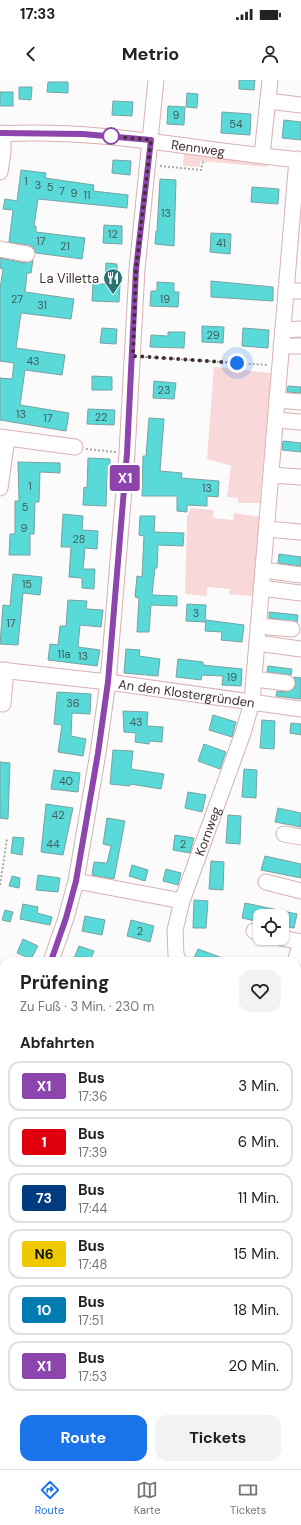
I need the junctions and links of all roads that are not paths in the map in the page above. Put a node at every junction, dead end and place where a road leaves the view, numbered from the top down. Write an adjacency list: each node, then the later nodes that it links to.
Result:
1 (156, 80): 6 (street)
2 (270, 80): 3 (street)
3 (268, 101): 4 (street); 7 (street)
4 (301, 105)
5 (2, 133): 6 (street, Rennweg); 9 (street)
6 (151, 140): 7 (street, Rennweg); 41 (street)
7 (262, 155): 8 (street, Rennweg)
8 (299, 160): 10 (street, Kornweg)
9 (0, 172)
10 (296, 236): 13 (street, Kornweg)
11 (0, 249): 12 (street)
12 (27, 254)
13 (294, 274): 14 (street, Kornweg)
14 (286, 291): 15 (street); 17 (street, Kornweg)
15 (301, 291)
16 (301, 329): 17 (street)
17 (283, 330): 18 (street, Kornweg)
18 (281, 346): 19 (street); 20 (street, Kornweg)
19 (301, 346)
20 (277, 400): 21 (street); 22 (street, Kornweg)
21 (301, 402)
22 (276, 420): 23 (street); 26 (street, Kornweg)
23 (301, 422)
24 (4, 438): 25 (street); 28 (street)
25 (75, 447)
26 (272, 475): 27 (street); 29 (street, Kornweg)
27 (301, 477)
28 (0, 488)
29 (267, 529): 30 (street); 31 (street, Kornweg)
30 (301, 532)
31 (263, 570): 32 (street); 33 (street, Kornweg)
32 (301, 575)
33 (262, 588): 34 (street); 35 (street, Kornweg)
34 (301, 593)
35 (258, 626): 36 (street); 37 (street, Kornweg)
36 (292, 630)
37 (257, 643): 38 (street); 40 (street, Kornweg)
38 (301, 649)
39 (3, 670): 41 (street, An den Klostergründen); 44 (street)
40 (254, 679): 42 (street); 43 (street, Kornweg)
41 (108, 682): 43 (street, An den Klostergründen); 48 (street)
42 (287, 683)
43 (252, 702): 45 (street, An den Klostergründen); 51 (street, Kornweg)
44 (2, 704)
45 (301, 709)
46 (284, 834): 47 (street)
47 (301, 837)
48 (76, 881): 51 (street); 54 (street)
49 (266, 882): 50 (street)
50 (301, 892)
51 (182, 901): 55 (street, Kornweg)
52 (289, 940): 53 (street)
53 (301, 943): 56 (street)
54 (51, 957)
55 (177, 957)
56 (296, 957)

